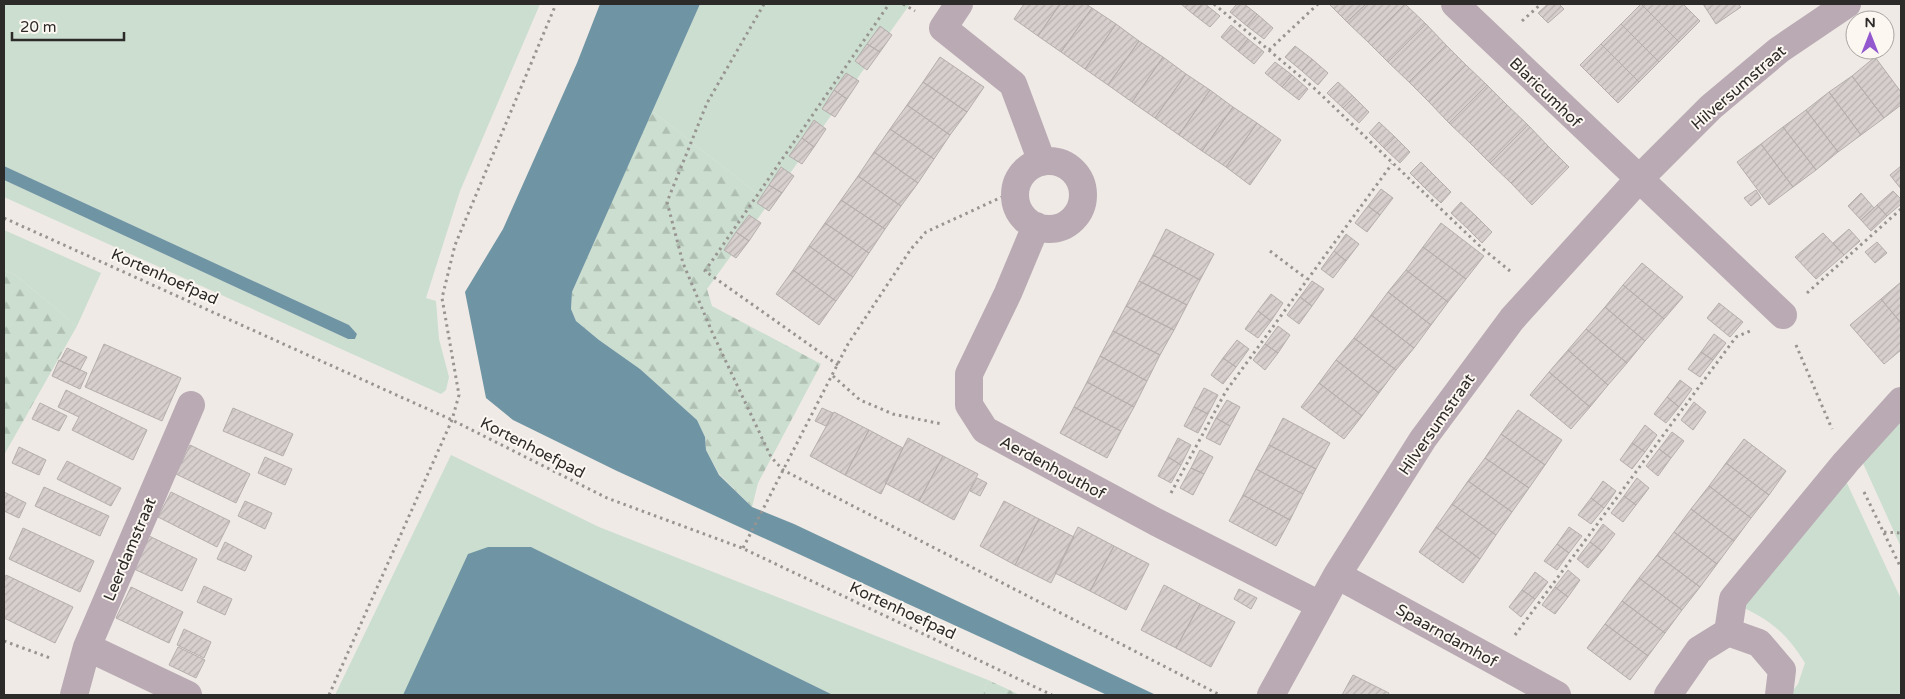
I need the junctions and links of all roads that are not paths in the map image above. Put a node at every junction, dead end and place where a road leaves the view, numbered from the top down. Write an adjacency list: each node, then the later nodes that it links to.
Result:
1 (959, 4): 4 (street)
2 (1455, 4): 5 (street, Blaricumhof)
3 (1847, 4): 5 (street, Hilversumstraat)
4 (1042, 162): 6 (street); 6 (street)
5 (1638, 180): 7 (street); 10 (street, Hilversumstraat)
6 (1036, 226): 11 (street, Aerdenhouthof)
7 (1783, 315)
8 (1901, 401): 12 (street)
9 (191, 405): 13 (street, Leerdamstraat)
10 (1337, 576): 11 (street, Hilversumstraat); 16 (street, Spaarndamhof)
11 (1320, 605): 15 (street, Hilversumstraat)
12 (1728, 632): 17 (street); 18 (street)
13 (80, 670): 14 (street)
14 (188, 695)
15 (1271, 695)
16 (1557, 695)
17 (1668, 695)
18 (1779, 695)

